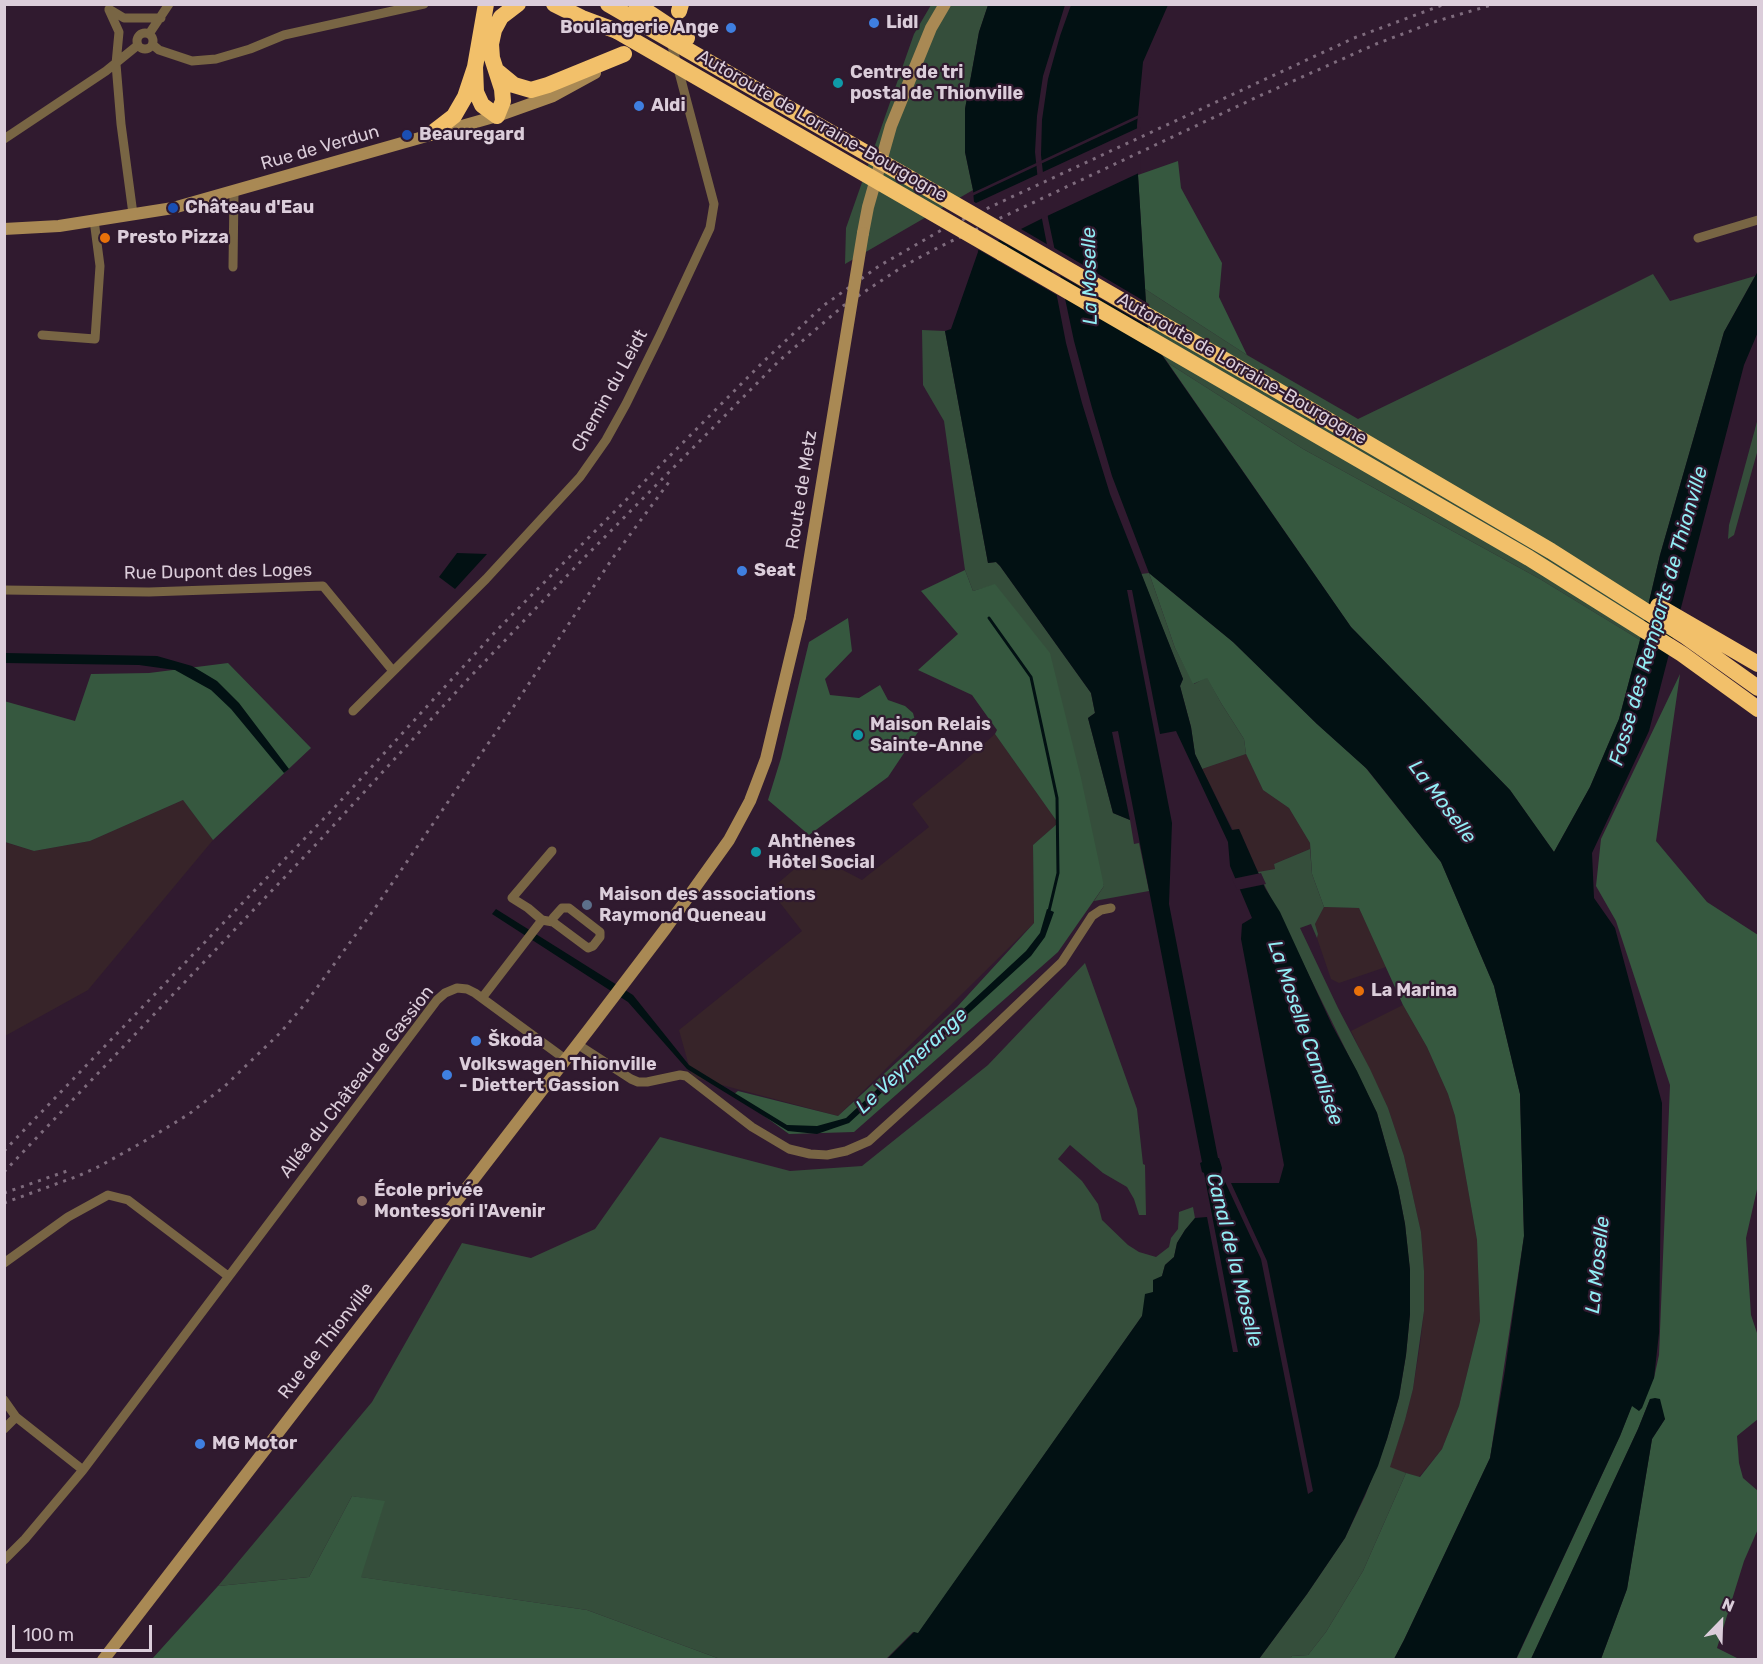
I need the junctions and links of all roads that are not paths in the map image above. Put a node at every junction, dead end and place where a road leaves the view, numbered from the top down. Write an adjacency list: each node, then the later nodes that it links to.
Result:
1 (169, 4): 12 (street)
2 (424, 4): 18 (street)
3 (486, 4): 22 (highway)
4 (518, 4): 23 (highway)
5 (554, 4): 14 (highway)
6 (574, 4): 14 (highway, Autoroute de Lorraine-Bourgogne)
7 (608, 4): 11 (highway)
8 (945, 4): 48 (main road, Route de Metz, bridge)
9 (108, 7): 12 (street); 21 (street)
10 (682, 7): 13 (main road, Rue de Verdun)
11 (632, 10): 36 (highway, Autoroute de Lorraine-Bourgogne, bridge)
12 (161, 18): 16 (street)
13 (664, 25): 15 (main road, Rue de Verdun); 19 (street, Chemin du Leidt)
14 (617, 31): 36 (highway, Autoroute de Lorraine-Bourgogne, bridge)
15 (654, 33): 19 (street); 20 (main road, Rue de Verdun)
16 (149, 34): 17 (street); 18 (street)
17 (138, 45): 18 (street); 21 (street)
18 (153, 45)
19 (673, 46): 39 (street, Chemin du Leidt)
20 (624, 54): 23 (highway); 24 (main road, Rue de Verdun)
21 (116, 64): 26 (street); 28 (street)
22 (475, 68): 24 (highway); 25 (highway)
23 (497, 71): 24 (highway)
24 (497, 116): 25 (main road, Rue de Verdun)
25 (432, 134): 27 (main road, Rue de Verdun)
26 (4, 139)
27 (234, 192): 28 (main road, Rue de Verdun); 33 (street)
28 (133, 214): 29 (main road, Rue de Verdun)
29 (94, 220): 31 (main road, Rue de Verdun); 34 (street)
30 (1758, 220): 32 (street)
31 (4, 229)
32 (1698, 238)
33 (233, 267)
34 (42, 335)
35 (4, 590): 39 (street, Rue Dupont des Loges)
36 (1636, 607): 37 (highway); 41 (highway, Autoroute de Lorraine-Bourgogne)
37 (1688, 631): 38 (highway); 40 (highway)
38 (1758, 664)
39 (393, 671): 42 (street, Chemin du Leidt)
40 (1758, 688)
41 (1758, 709)
42 (353, 711)
43 (552, 851): 45 (street)
44 (1111, 908): 48 (street)
45 (542, 920): 46 (street); 47 (street)
46 (553, 922): 46 (street)
47 (482, 998): 49 (street, Allée du Château de Gassion); 51 (street, Allée du Château de Gassion)
48 (577, 1044): 49 (main road, Rue de Thionville)
49 (566, 1059): 57 (main road, Rue de Thionville)
50 (4, 1263): 51 (street)
51 (228, 1276): 55 (street, Allée du Château de Gassion)
52 (4, 1400): 53 (street)
53 (16, 1417): 54 (street); 55 (street)
54 (4, 1429)
55 (83, 1470): 56 (street, Allée du Château de Gassion)
56 (4, 1560)
57 (103, 1659)

